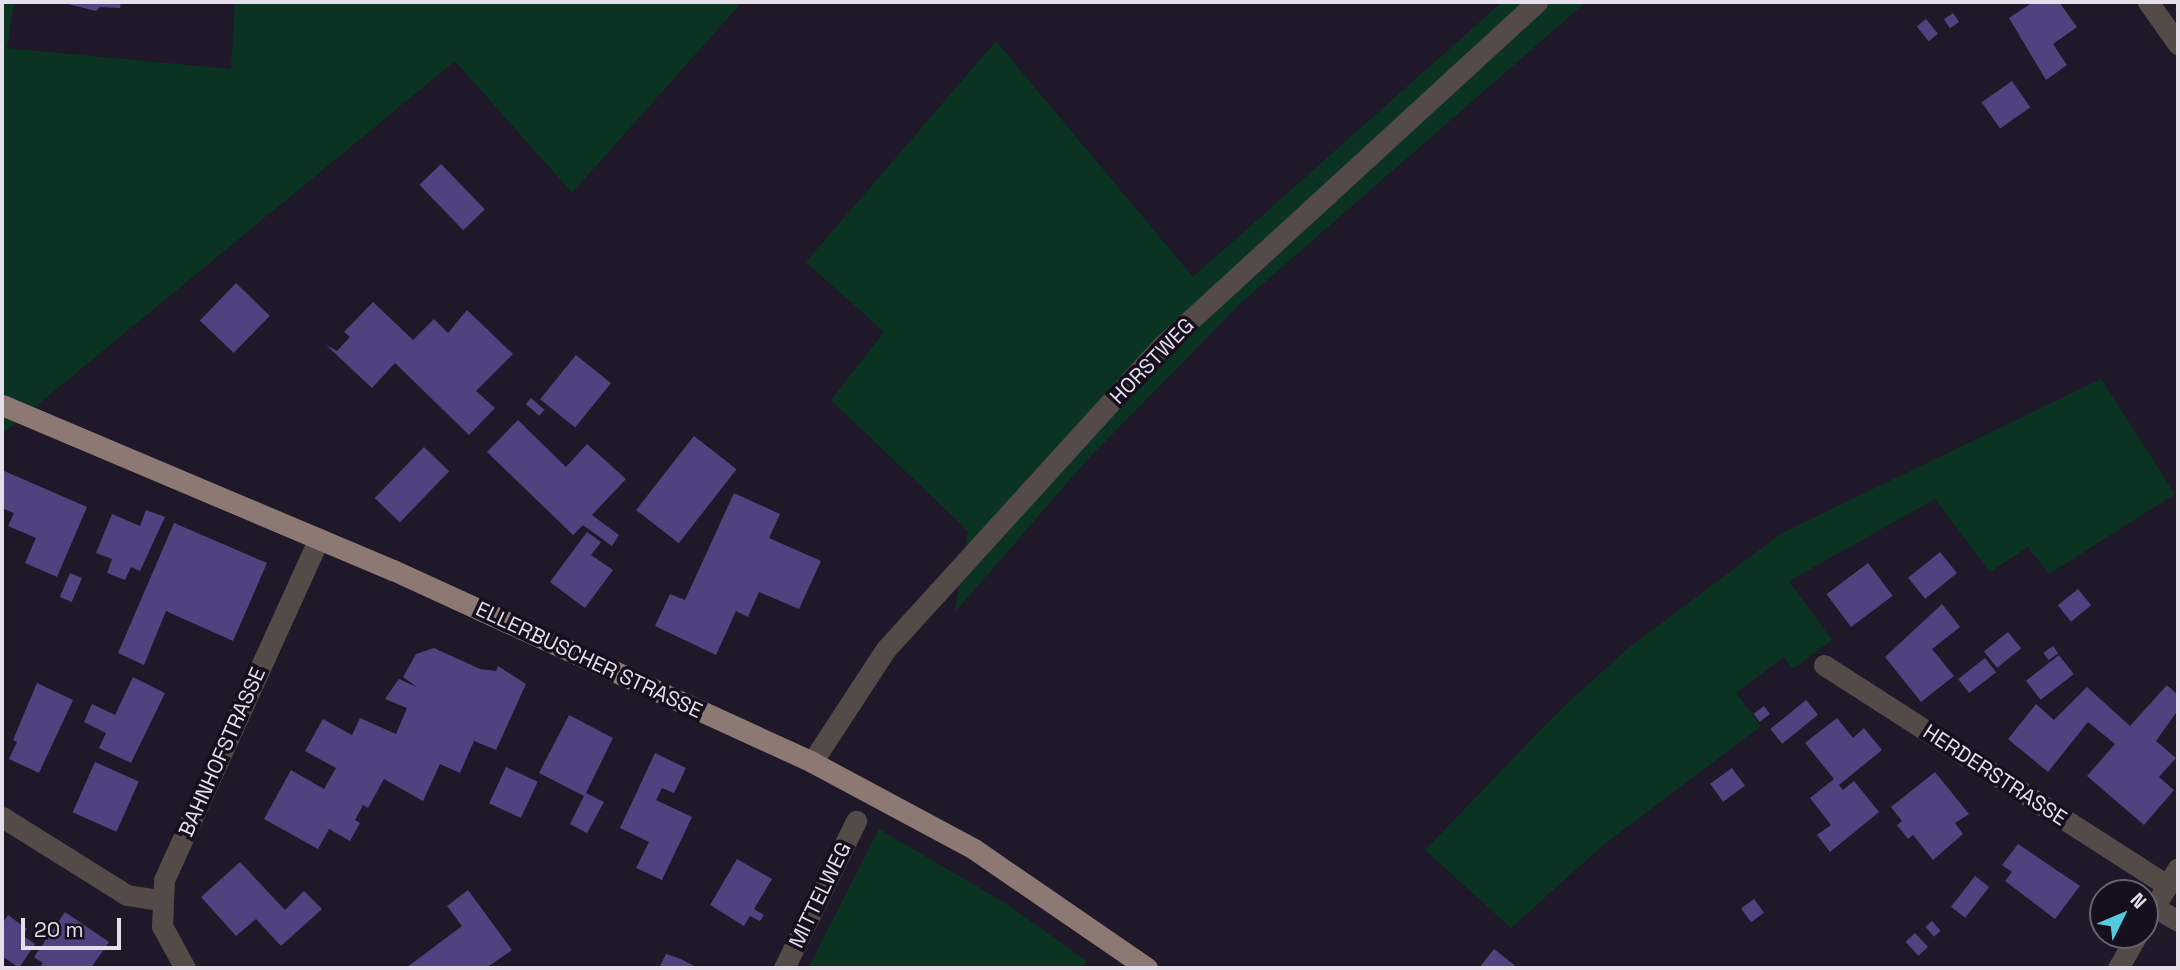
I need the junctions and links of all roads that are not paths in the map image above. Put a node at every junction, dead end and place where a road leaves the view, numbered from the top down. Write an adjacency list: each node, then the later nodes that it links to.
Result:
1 (1537, 2): 7 (street, HORSTWEG)
2 (2148, 2): 3 (street)
3 (2178, 44)
4 (2, 405): 5 (main road, ELLERBUSCHER STRASSE)
5 (319, 538): 7 (main road, ELLERBUSCHER STRASSE); 12 (street, BAHNHOFSTRASSE)
6 (1824, 666): 10 (street, HERDERSTRASSE)
7 (813, 762): 19 (main road, ELLERBUSCHER STRASSE)
8 (2, 817): 12 (street)
9 (856, 821): 18 (street, MITTELWEG)
10 (2173, 876): 11 (street)
11 (2159, 899)
12 (160, 900): 16 (street)
13 (2159, 917): 14 (street)
14 (2178, 921)
15 (2129, 949): 20 (street)
16 (168, 959): 17 (street)
17 (185, 968)
18 (784, 968)
19 (1147, 968)
20 (2118, 968)

